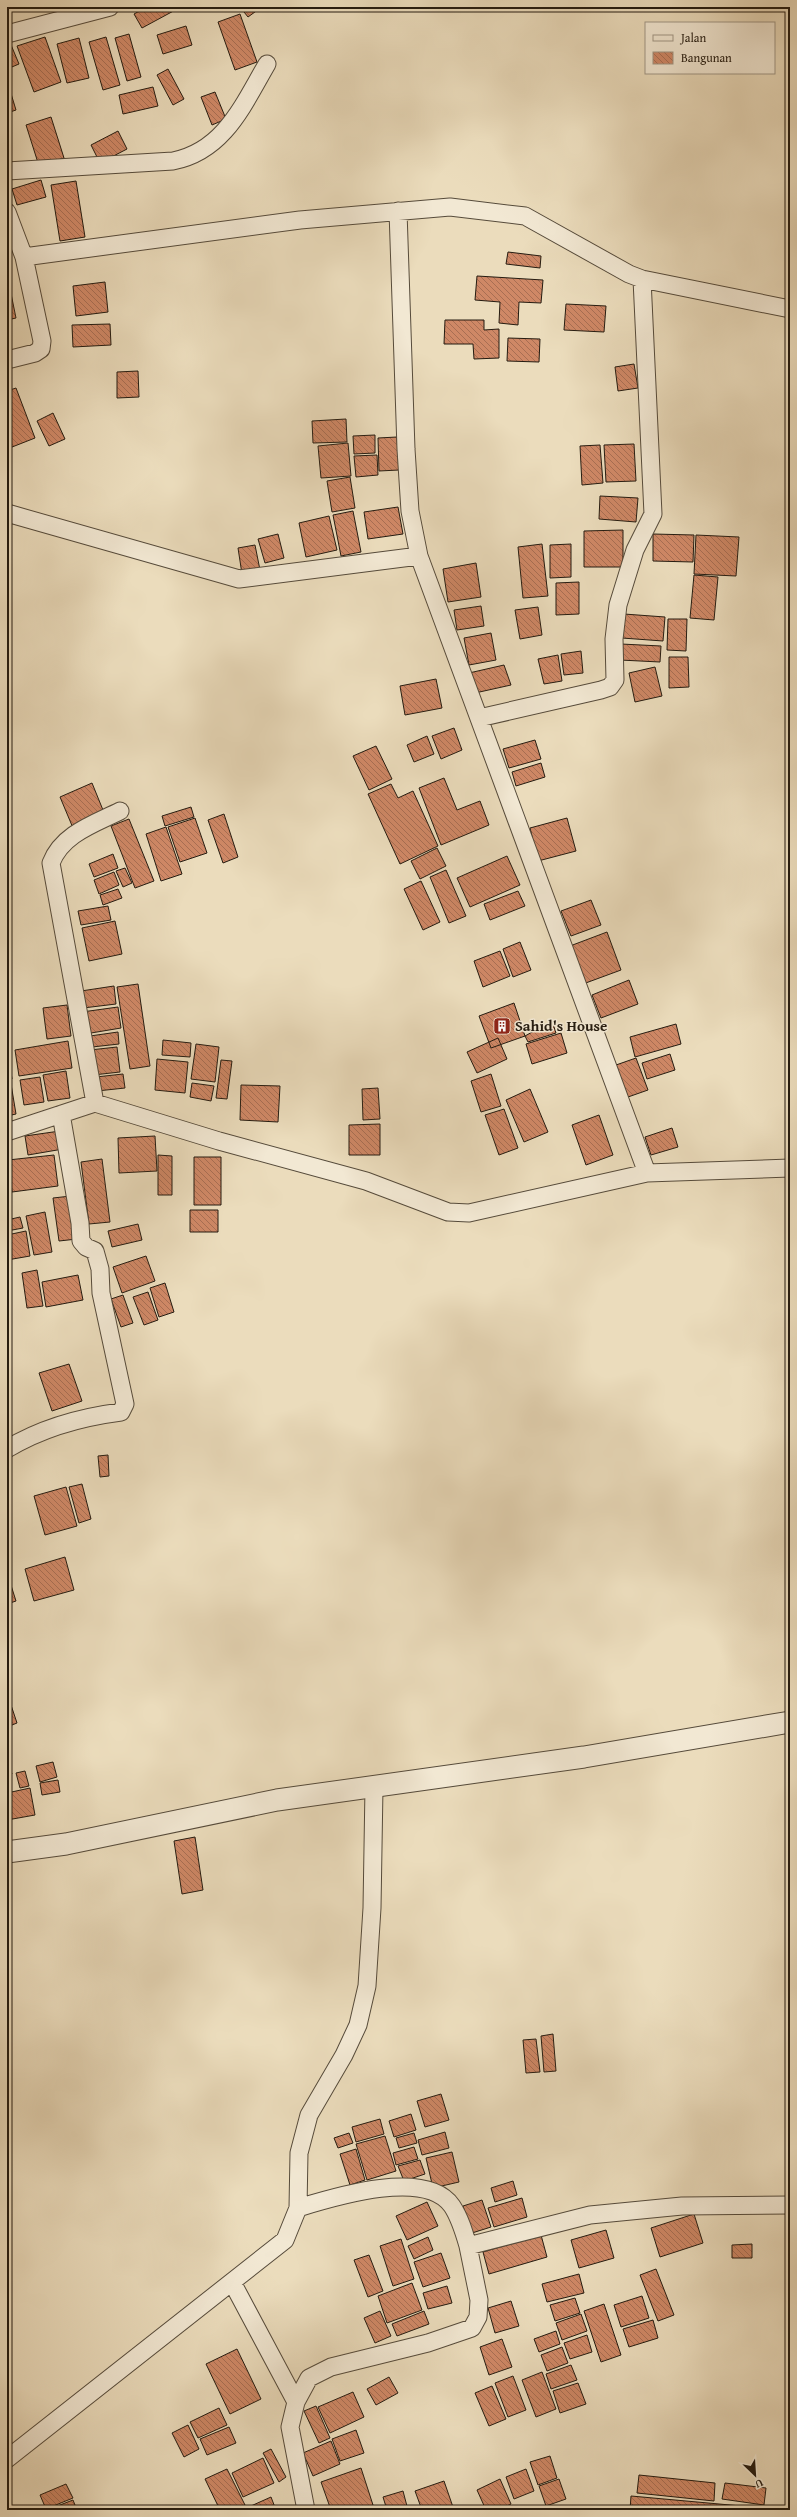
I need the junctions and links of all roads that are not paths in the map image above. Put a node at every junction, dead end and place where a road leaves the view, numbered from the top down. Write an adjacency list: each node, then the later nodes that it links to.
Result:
1 (110, 7): 2 (street)
2 (7, 34)
3 (267, 64): 4 (street)
4 (7, 171)
5 (398, 211): 7 (street); 8 (street); 12 (street)
6 (7, 212): 7 (street)
7 (24, 257): 10 (street)
8 (642, 279): 9 (street); 13 (street)
9 (790, 309)
10 (7, 360)
11 (7, 513): 12 (street)
12 (419, 556): 13 (street)
13 (479, 718): 19 (street)
14 (120, 811): 15 (street)
15 (95, 1104): 16 (street); 19 (street)
16 (61, 1114): 17 (street); 20 (street)
17 (7, 1132)
18 (790, 1168): 19 (street)
19 (648, 1173)
20 (7, 1449)
21 (790, 1722): 22 (street)
22 (374, 1787): 23 (street); 25 (street)
23 (7, 1852)
24 (790, 2205): 26 (street)
25 (298, 2208): 26 (street); 27 (street)
26 (468, 2246): 28 (street)
27 (232, 2282): 28 (street); 29 (street)
28 (296, 2402): 30 (street)
29 (7, 2459)
30 (306, 2510)

